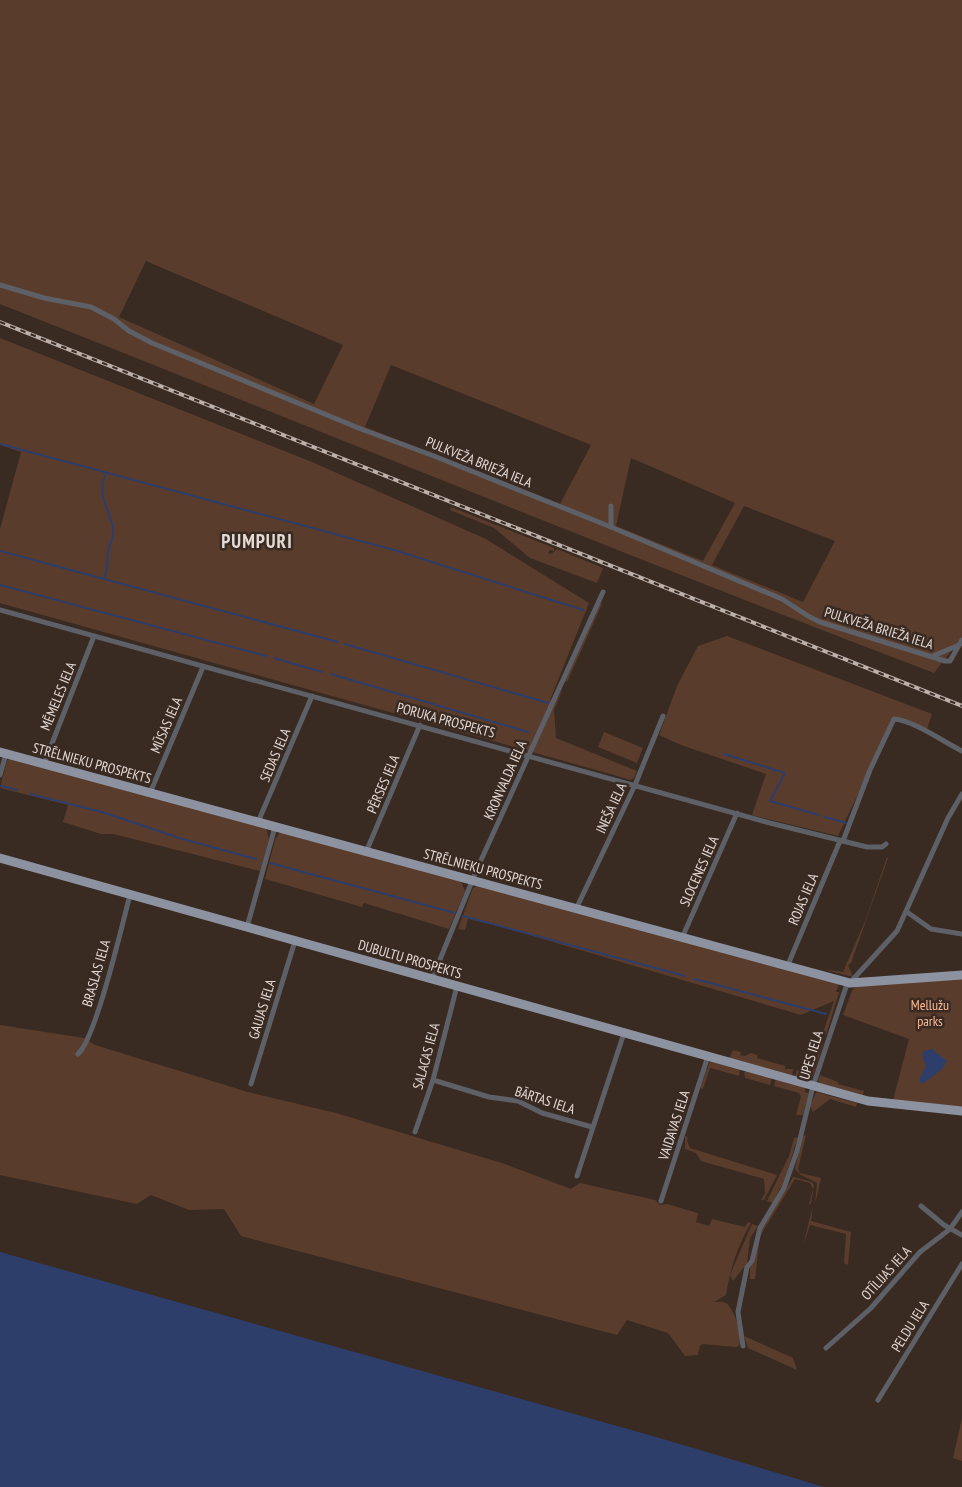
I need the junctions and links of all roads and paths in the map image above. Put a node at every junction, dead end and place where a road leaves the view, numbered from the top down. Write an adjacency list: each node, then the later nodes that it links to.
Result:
1 (0, 285): 3 (street, PULKVEŽA BRIEŽA IELA)
2 (610, 506): 3 (street)
3 (611, 527): 8 (street, PULKVEŽA BRIEŽA IELA)
4 (603, 592): 15 (street, KRONVALDA IELA)
5 (0, 610): 6 (street, PORUKA PROSPEKTS)
6 (94, 636): 9 (street, PORUKA PROSPEKTS); 16 (street, MĒMELES IELA)
7 (961, 642): 8 (street); 8 (street, PULKVEŽA BRIEŽA IELA)
8 (932, 656)
9 (203, 666): 10 (street, PORUKA PROSPEKTS); 19 (street, MŪSAS IELA)
10 (312, 696): 12 (street, PORUKA PROSPEKTS); 22 (street, SEDAS IELA)
11 (663, 716): 18 (street, INEŠA IELA)
12 (420, 725): 15 (street, PORUKA PROSPEKTS); 26 (street, PĒRSES IELA)
13 (962, 752): 24 (street, ROJAS IELA)
14 (3, 753): 16 (main road, STRĒLNIEKU PROSPEKTS); 17 (street)
15 (529, 755): 18 (street, PORUKA PROSPEKTS); 28 (street, KRONVALDA IELA)
16 (44, 764): 19 (main road, STRĒLNIEKU PROSPEKTS)
17 (0, 775)
18 (635, 785): 21 (street, PORUKA PROSPEKTS); 30 (street, INEŠA IELA)
19 (150, 793): 22 (main road, STRĒLNIEKU PROSPEKTS)
20 (962, 794): 31 (street, UPES IELA)
21 (737, 813): 24 (street, PORUKA PROSPEKTS); 34 (street, SLOCENES IELA)
22 (258, 822): 23 (main road, STRĒLNIEKU PROSPEKTS)
23 (276, 827): 26 (main road, STRĒLNIEKU PROSPEKTS); 32 (street)
24 (841, 841): 25 (street, PORUKA PROSPEKTS); 36 (street, ROJAS IELA)
25 (886, 844)
26 (366, 852): 28 (main road, STRĒLNIEKU PROSPEKTS)
27 (0, 858): 29 (main road, DUBULTU PROSPEKTS)
28 (472, 881): 30 (main road, STRĒLNIEKU PROSPEKTS); 38 (street, KRONVALDA IELA)
29 (130, 895): 32 (main road, DUBULTU PROSPEKTS); 42 (street, BRASLAS IELA)
30 (576, 909): 34 (main road, STRĒLNIEKU PROSPEKTS)
31 (907, 912): 33 (street); 39 (street, UPES IELA)
32 (247, 927): 35 (main road, DUBULTU PROSPEKTS)
33 (962, 934)
34 (682, 938): 36 (main road, STRĒLNIEKU PROSPEKTS)
35 (295, 940): 38 (main road, DUBULTU PROSPEKTS); 45 (street, GAUJAS IELA)
36 (787, 967): 39 (main road, STRĒLNIEKU PROSPEKTS)
37 (962, 975): 39 (main road, STRĒLNIEKU PROSPEKTS)
38 (432, 979): 40 (main road, DUBULTU PROSPEKTS)
39 (850, 983): 46 (street, UPES IELA)
40 (457, 986): 41 (main road, DUBULTU PROSPEKTS); 44 (street, SALACAS IELA)
41 (624, 1033): 43 (main road, DUBULTU PROSPEKTS); 48 (street)
42 (78, 1054)
43 (708, 1056): 46 (main road, DUBULTU PROSPEKTS); 51 (street, VAIDAVAS IELA)
44 (433, 1080): 48 (street, BĀRTAS IELA); 49 (street, SALACAS IELA)
45 (251, 1084)
46 (813, 1086): 47 (main road, DUBULTU PROSPEKTS); 57 (street, UPES IELA)
47 (962, 1111)
48 (592, 1127): 50 (street)
49 (415, 1132)
50 (577, 1176)
51 (661, 1201)
52 (921, 1206): 54 (street)
53 (962, 1212): 54 (street, OTĪLIJAS IELA)
54 (950, 1228): 55 (street); 58 (street, OTĪLIJAS IELA)
55 (962, 1235)
56 (962, 1264): 59 (street, PELDU IELA)
57 (743, 1346)
58 (826, 1348)
59 (878, 1400)

